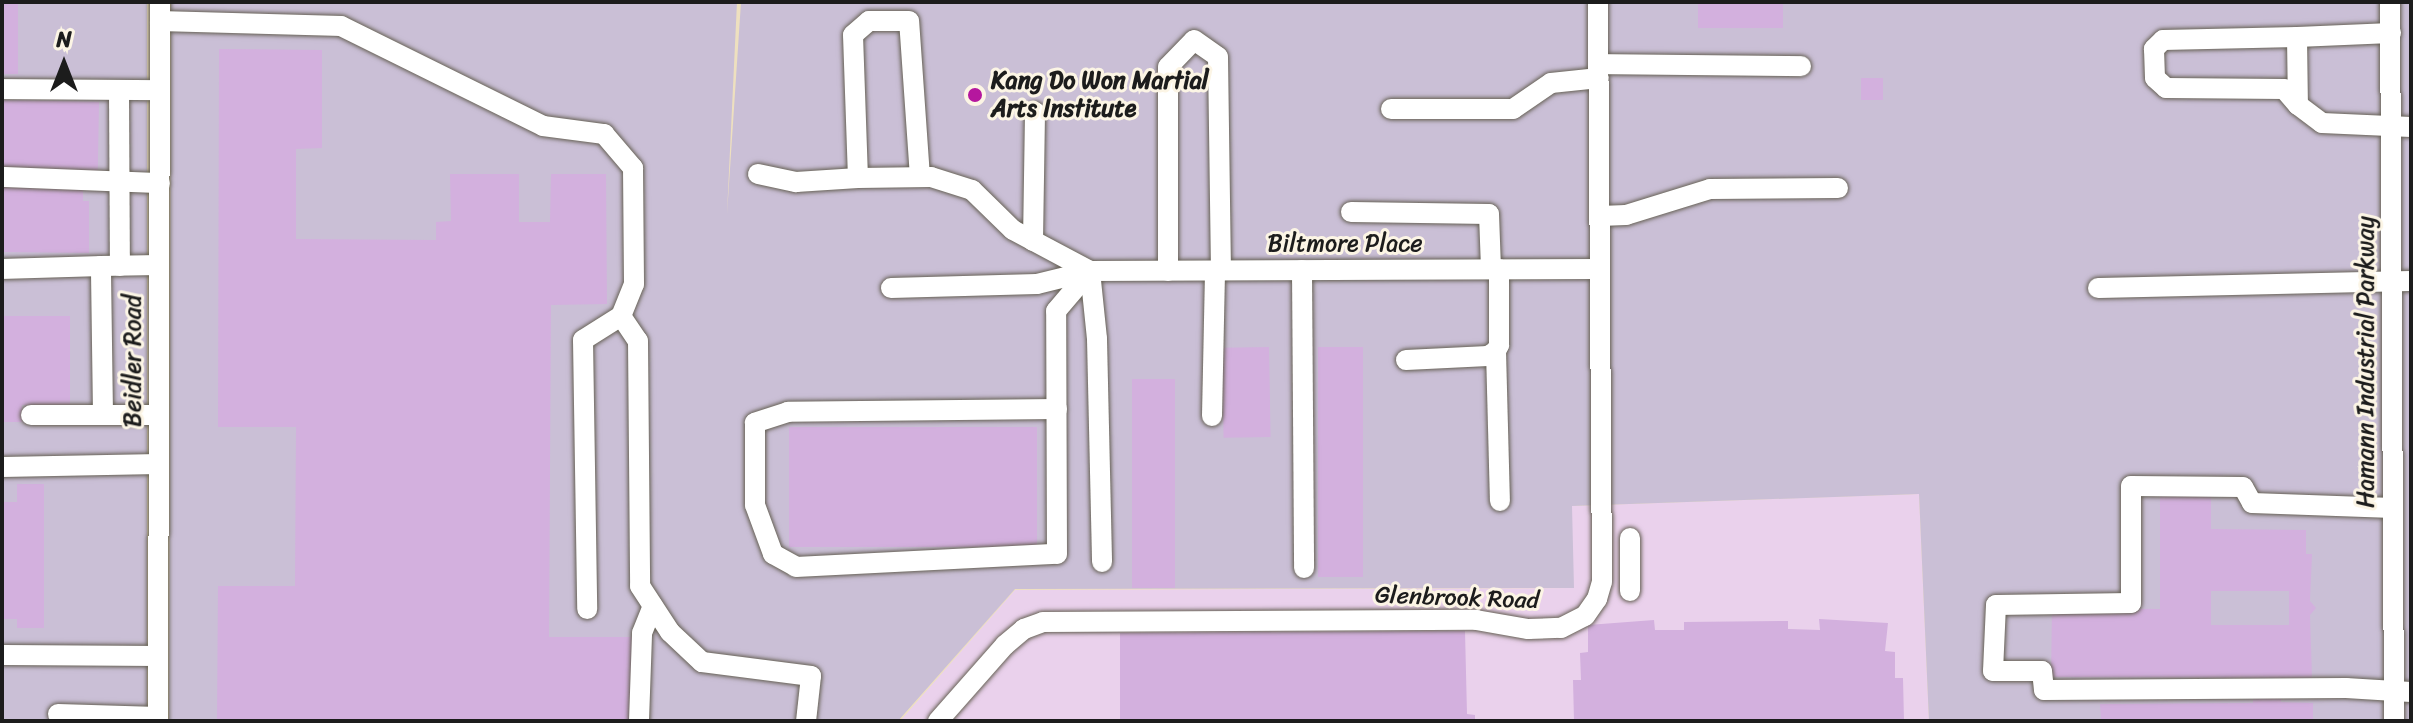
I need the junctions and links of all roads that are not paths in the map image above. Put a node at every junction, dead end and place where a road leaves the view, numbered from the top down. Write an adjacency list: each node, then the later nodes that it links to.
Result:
1 (1598, 2): 7 (street, Glenbrook Road)
2 (2390, 2): 4 (street, Hamann Industrial Parkway)
3 (160, 12): 10 (street, Beidler Road); 37 (street)
4 (2391, 33): 5 (street); 14 (street, Hamann Industrial Parkway)
5 (2297, 37): 11 (street); 11 (street)
6 (1801, 66): 7 (street)
7 (1599, 71): 12 (street); 23 (street, Glenbrook Road)
8 (2, 89): 9 (street)
9 (119, 90): 10 (street); 19 (street)
10 (160, 90): 20 (street, Beidler Road)
11 (2298, 105): 14 (street)
12 (1391, 109)
13 (1035, 112): 24 (street)
14 (2401, 127): 34 (street, Hamann Industrial Parkway)
15 (758, 174): 18 (street)
16 (2, 177): 19 (street)
17 (920, 177): 18 (street); 18 (street); 24 (street)
18 (858, 178)
19 (120, 181): 20 (street); 26 (street)
20 (160, 183): 25 (street, Beidler Road)
21 (1838, 188): 23 (street)
22 (1351, 212): 28 (street)
23 (1600, 216): 29 (street, Glenbrook Road)
24 (1033, 241): 31 (street)
25 (159, 265): 26 (street); 43 (street, Beidler Road)
26 (110, 266): 27 (street); 42 (street)
27 (2, 269)
28 (1495, 269): 29 (street, Biltmore Place); 30 (street, Biltmore Place); 38 (street)
29 (1600, 269): 64 (street, Glenbrook Road)
30 (1302, 270): 33 (street, Biltmore Place); 53 (street)
31 (1090, 271): 32 (street, Biltmore Place); 35 (street); 40 (street); 52 (street)
32 (1168, 271): 33 (street, Biltmore Place); 33 (street)
33 (1218, 271): 44 (street)
34 (2402, 282): 36 (street); 45 (street, Hamann Industrial Parkway)
35 (891, 288)
36 (2098, 288)
37 (621, 316): 55 (street); 56 (street)
38 (1496, 351): 39 (street); 48 (street)
39 (1406, 360)
40 (1057, 409): 40 (street)
41 (31, 415): 42 (street)
42 (103, 415): 43 (street)
43 (159, 415): 46 (street, Beidler Road)
44 (1212, 416)
45 (2402, 430): 49 (street, Hamann Industrial Parkway)
46 (159, 464): 47 (street); 58 (street, Beidler Road)
47 (2, 467)
48 (1500, 501)
49 (2393, 508): 51 (street, Hamann Industrial Parkway); 59 (street)
50 (1630, 538): 54 (street)
51 (2402, 544): 59 (street, Hamann Industrial Parkway)
52 (1102, 562)
53 (1304, 568)
54 (1630, 591)
55 (653, 606): 62 (street); 63 (street)
56 (587, 609)
57 (4, 655): 58 (street)
58 (158, 656): 61 (street, Beidler Road)
59 (2403, 693): 65 (street, Hamann Industrial Parkway)
60 (58, 714): 61 (street)
61 (158, 719)
62 (639, 721)
63 (806, 721)
64 (938, 721)
65 (2394, 721)

